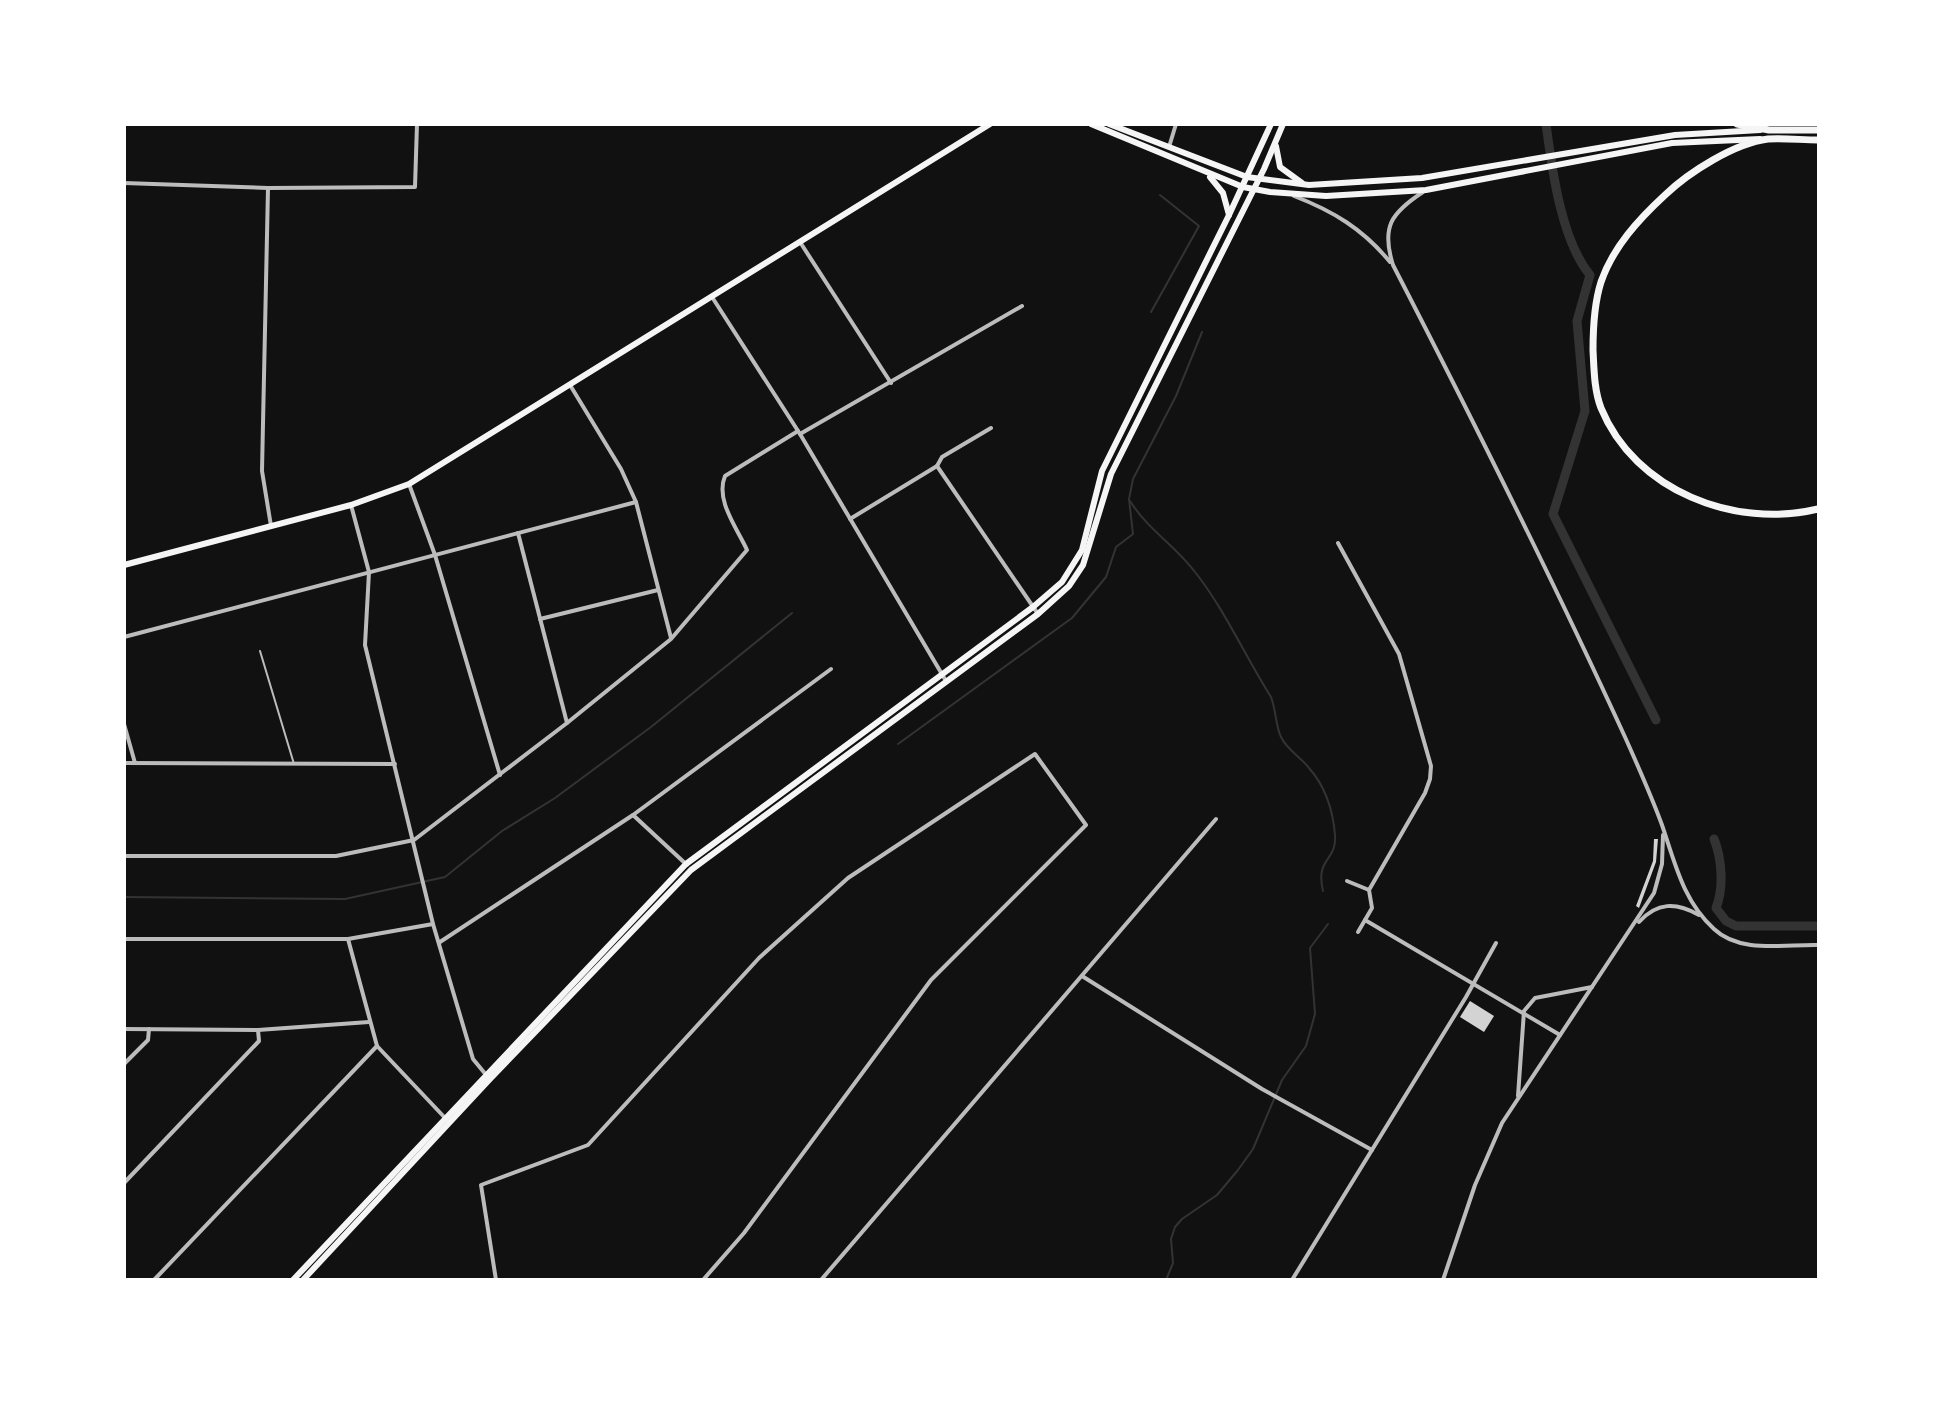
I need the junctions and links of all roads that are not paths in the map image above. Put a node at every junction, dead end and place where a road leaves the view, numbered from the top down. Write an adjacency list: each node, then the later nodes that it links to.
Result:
1 (417, 124): 21 (street)
2 (990, 124): 26 (main road)
3 (1091, 124): 15 (main road)
4 (1109, 124): 14 (main road)
5 (1176, 124): 14 (street)
6 (1271, 124): 16 (main road)
7 (1283, 124): 13 (main road)
8 (1737, 124): 9 (main road)
9 (1769, 130): 10 (main road); 19 (main road)
10 (1814, 130)
11 (1768, 139): 12 (main road); 23 (main road); 38 (main road)
12 (1814, 140)
13 (1277, 141): 17 (main road); 19 (main road)
14 (1168, 148): 16 (main road)
15 (1206, 174): 20 (main road); 25 (main road)
16 (1246, 177): 17 (main road); 20 (main road)
17 (1258, 180): 19 (main road); 22 (main road)
18 (124, 183): 21 (street)
19 (1309, 185)
20 (1242, 187): 22 (main road); 25 (main road)
21 (268, 188): 40 (street)
22 (1254, 189): 24 (main road); 48 (main road)
23 (1426, 190): 24 (main road); 27 (street)
24 (1289, 194): 27 (street)
25 (1229, 215): 47 (main road)
26 (800, 242): 28 (main road); 30 (street)
27 (1392, 265): 65 (street)
28 (712, 296): 31 (main road); 33 (street)
29 (1022, 306): 30 (street)
30 (891, 384): 33 (street)
31 (570, 385): 35 (main road); 36 (street)
32 (991, 428): 34 (street)
33 (799, 432): 39 (street); 51 (street)
34 (937, 466): 39 (street); 47 (street)
35 (409, 484): 37 (main road); 43 (street)
36 (636, 502): 41 (street); 46 (street)
37 (351, 505): 40 (main road); 45 (street)
38 (1818, 509)
39 (850, 519): 54 (street)
40 (271, 526): 44 (main road)
41 (518, 533): 43 (street); 49 (street)
42 (1338, 543): 71 (street)
43 (435, 555): 45 (street); 62 (street)
44 (124, 565)
45 (369, 572): 50 (street); 61 (street)
46 (658, 590): 49 (street); 51 (street)
47 (1033, 607): 48 (street); 54 (main road)
48 (1038, 614): 55 (main road)
49 (540, 620): 56 (street)
50 (124, 637)
51 (671, 639): 56 (street)
52 (260, 651): 60 (lane)
53 (831, 669): 63 (street)
54 (942, 674): 55 (street); 68 (main road)
55 (946, 681): 69 (main road)
56 (567, 723): 62 (street)
57 (124, 724): 59 (street)
58 (124, 763): 59 (street)
59 (135, 763): 60 (street)
60 (294, 764): 61 (street)
61 (396, 764): 66 (street)
62 (500, 775): 66 (street)
63 (633, 815): 68 (street); 79 (street)
64 (1216, 819): 82 (street)
65 (1663, 828): 72 (street); 75 (street)
66 (414, 840): 67 (street); 74 (street)
67 (124, 856)
68 (686, 864): 69 (street); 93 (main road)
69 (692, 870): 93 (main road)
70 (1347, 881): 71 (street)
71 (1369, 890): 73 (street)
72 (1699, 915): 75 (street); 81 (street)
73 (1365, 920): 76 (street); 83 (street)
74 (433, 924): 78 (street); 79 (street)
75 (1632, 929): 84 (street)
76 (1358, 932)
77 (124, 939): 78 (street)
78 (348, 939): 86 (street)
79 (440, 942): 93 (street)
80 (1496, 944): 83 (street)
81 (1818, 945)
82 (1082, 976): 96 (street); 103 (street)
83 (1474, 982): 85 (street); 96 (street)
84 (1593, 987): 85 (street); 90 (street)
85 (1524, 1011): 90 (street); 94 (street)
86 (369, 1023): 89 (street); 91 (street)
87 (124, 1029): 88 (street)
88 (148, 1029): 89 (street); 92 (street)
89 (258, 1030): 97 (street)
90 (1560, 1035): 94 (street)
91 (377, 1046): 95 (street); 98 (street)
92 (124, 1064)
93 (488, 1076): 95 (main road)
94 (1518, 1097): 105 (street)
95 (447, 1120): 99 (main road); 100 (main road)
96 (1372, 1150): 104 (street)
97 (124, 1183)
98 (154, 1280)
99 (293, 1280)
100 (303, 1280)
101 (496, 1280): 102 (street)
102 (703, 1280)
103 (821, 1280)
104 (1292, 1280)
105 (1443, 1280)

